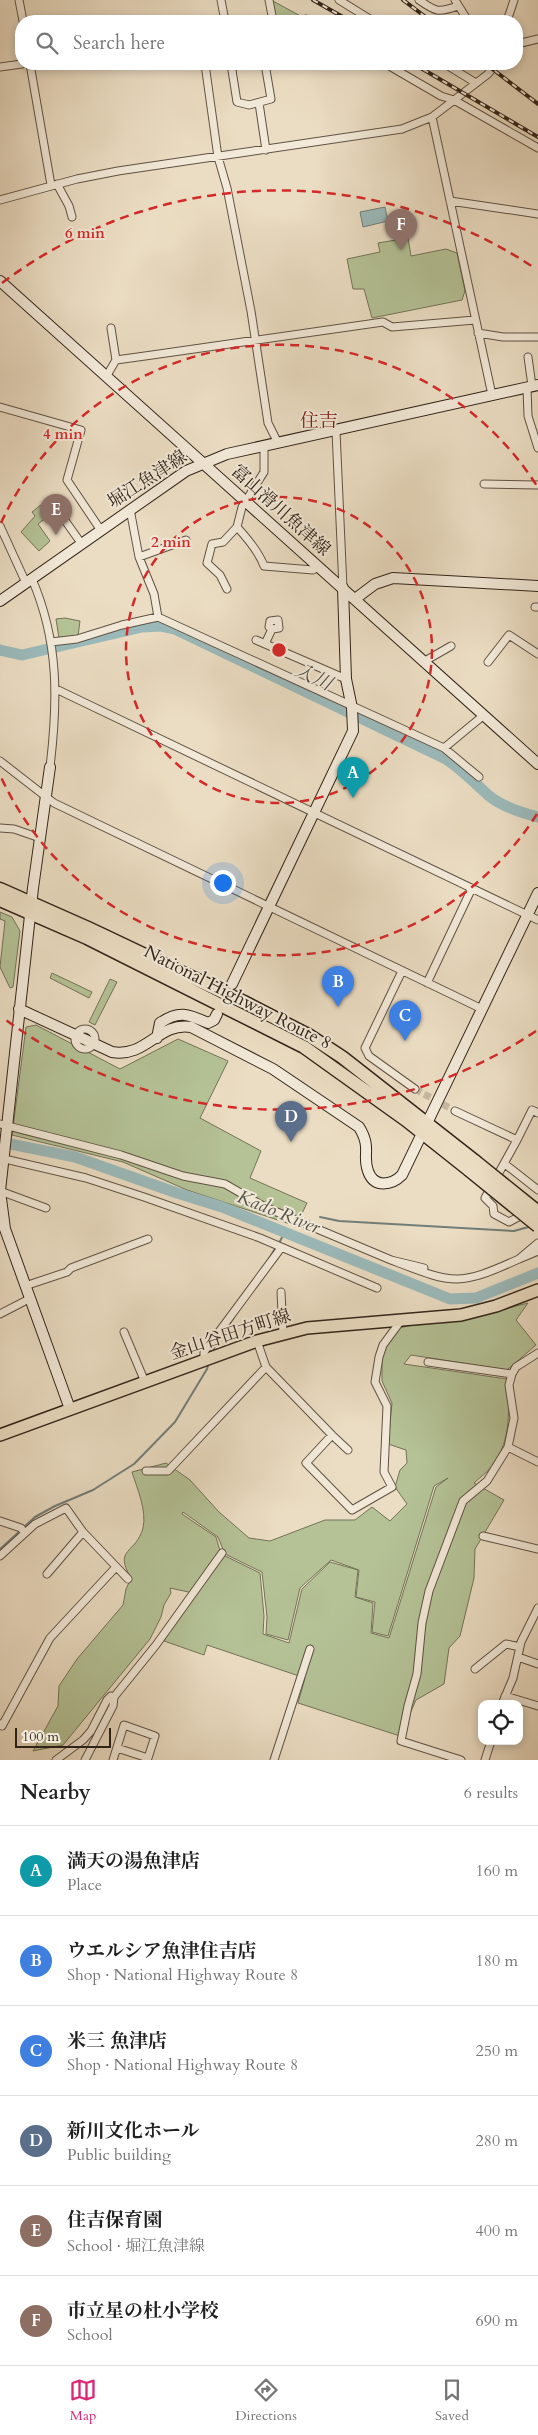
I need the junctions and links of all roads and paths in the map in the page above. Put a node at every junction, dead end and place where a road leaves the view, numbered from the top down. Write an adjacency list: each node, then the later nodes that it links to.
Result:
1 (19, 0): 8 (street)
2 (221, 0): 9 (street)
3 (269, 0): 10 (street)
4 (339, 0): 11 (street)
5 (419, 0): 7 (street)
6 (514, 0): 13 (street)
7 (457, 3): 12 (street)
8 (22, 15)
9 (223, 15)
10 (272, 15)
11 (363, 15)
12 (464, 15)
13 (509, 15)
14 (537, 41): 15 (street)
15 (523, 43)
16 (15, 65): 17 (street)
17 (0, 67)
18 (31, 70): 32 (street)
19 (206, 70): 31 (street)
20 (232, 70): 27 (street)
21 (266, 70): 27 (street)
22 (396, 70): 26 (street)
23 (455, 70): 25 (street)
24 (490, 70): 25 (street)
25 (476, 83): 26 (street)
26 (454, 100): 28 (street); 29 (street)
27 (259, 104): 30 (street)
28 (432, 117): 30 (street); 34 (street)
29 (538, 148)
30 (266, 150): 31 (street)
31 (218, 157): 32 (street); 42 (street)
32 (54, 185): 33 (street); 36 (street)
33 (0, 200)
34 (450, 201): 35 (street); 38 (street)
35 (538, 214)
36 (72, 217)
37 (0, 281): 45 (street, 富山滑川魚津線)
38 (475, 320): 40 (street); 42 (street)
39 (111, 328): 44 (street)
40 (478, 333): 41 (street); 47 (street)
41 (538, 337)
42 (254, 341): 44 (street); 50 (street)
43 (528, 357): 46 (street)
44 (116, 360): 45 (street)
45 (106, 377): 53 (street, 富山滑川魚津線)
46 (532, 386): 47 (street, 堀江魚津線); 52 (street)
47 (492, 395): 49 (street, 堀江魚津線)
48 (0, 407): 61 (street)
49 (336, 430): 50 (street, 堀江魚津線); 68 (street)
50 (278, 443): 51 (street, 堀江魚津線)
51 (264, 446): 53 (street, 堀江魚津線); 56 (street)
52 (538, 448)
53 (204, 463): 56 (street, 富山滑川魚津線); 57 (street, 堀江魚津線)
54 (484, 484): 55 (street)
55 (538, 486)
56 (247, 501): 60 (street); 65 (street, 富山滑川魚津線)
57 (130, 509): 61 (street, 堀江魚津線); 64 (street)
58 (59, 512): 63 (street)
59 (0, 526): 66 (street)
60 (237, 527): 65 (street); 69 (street)
61 (100, 529): 63 (street, 堀江魚津線)
62 (186, 540): 64 (street)
63 (81, 543): 66 (street, 堀江魚津線)
64 (140, 557): 72 (street)
65 (319, 566): 68 (street, 富山滑川魚津線)
66 (29, 581): 71 (street, 堀江魚津線); 75 (street)
67 (538, 586): 70 (street)
68 (343, 588): 70 (street, 富山滑川魚津線); 81 (street)
69 (227, 589)
70 (355, 599): 79 (street, 富山滑川魚津線)
71 (0, 601)
72 (158, 617): 75 (street); 83 (street)
73 (272, 629): 76 (street)
74 (256, 640): 76 (street)
75 (51, 642): 82 (street)
76 (266, 644): 81 (street)
77 (451, 646): 79 (street)
78 (538, 654): 80 (street)
79 (425, 661): 84 (street, 富山滑川魚津線)
80 (488, 662)
81 (346, 679): 83 (street)
82 (56, 688): 88 (street); 91 (street)
83 (352, 707): 85 (street); 91 (street)
84 (484, 715): 85 (street); 87 (street, 富山滑川魚津線)
85 (444, 748): 89 (street)
86 (0, 761): 90 (street)
87 (538, 764)
88 (50, 766): 90 (street)
89 (479, 777)
90 (46, 797): 93 (street); 98 (street)
91 (315, 813): 94 (street); 98 (street)
92 (0, 828): 93 (street)
93 (40, 838): 99 (street)
94 (472, 888): 100 (street); 104 (street)
95 (0, 889): 99 (highway, National Highway Route 8)
96 (538, 893): 100 (street)
97 (0, 900): 99 (highway, National Highway Route 8)
98 (268, 906): 102 (street); 103 (street)
99 (32, 908): 105 (street); 113 (highway, National Highway Route 8)
100 (527, 915): 101 (street); 106 (street)
101 (538, 920)
102 (402, 971): 104 (street); 109 (street)
103 (232, 984)
104 (427, 984): 106 (street)
105 (19, 1009): 108 (street); 112 (street)
106 (482, 1009): 113 (street)
107 (217, 1014): 108 (street)
108 (157, 1038): 113 (street)
109 (415, 1088)
110 (455, 1111): 114 (street)
111 (538, 1113): 114 (street)
112 (3, 1125): 115 (street); 129 (street)
113 (425, 1129): 117 (highway, National Highway Route 8)
114 (517, 1140): 116 (street)
115 (2, 1158): 119 (street); 126 (street)
116 (505, 1164): 118 (street); 120 (street)
117 (472, 1166): 122 (highway, National Highway Route 8, bridge); 123 (highway, National Highway Route 8, bridge)
118 (538, 1190)
119 (0, 1191): 121 (street); 131 (street)
120 (538, 1206)
121 (46, 1208)
122 (538, 1212)
123 (538, 1226)
124 (148, 1239): 131 (street)
125 (538, 1243): 128 (street)
126 (281, 1248): 132 (street); 142 (street)
127 (538, 1251): 128 (street)
128 (519, 1259): 129 (street)
129 (391, 1260): 130 (street)
130 (424, 1268)
131 (25, 1286): 135 (street)
132 (377, 1288)
133 (538, 1290): 137 (main road, 金山谷田方町線)
134 (281, 1292): 139 (street)
135 (29, 1299): 136 (street); 147 (street)
136 (0, 1314)
137 (400, 1322): 139 (main road, 金山谷田方町線); 148 (street)
138 (124, 1332): 146 (street)
139 (283, 1333): 140 (main road, 金山谷田方町線)
140 (257, 1341): 142 (main road, 金山谷田方町線); 144 (street)
141 (538, 1353): 145 (street)
142 (208, 1358): 146 (main road, 金山谷田方町線)
143 (428, 1362): 145 (street)
144 (266, 1368): 148 (street); 153 (street)
145 (512, 1374): 150 (street)
146 (145, 1382): 147 (main road, 金山谷田方町線)
147 (70, 1409): 149 (main road, 金山谷田方町線)
148 (332, 1435): 151 (street)
149 (0, 1436)
150 (508, 1447): 152 (street); 181 (street)
151 (348, 1450)
152 (538, 1462)
153 (146, 1471)
154 (0, 1521): 155 (street)
155 (25, 1532): 156 (street); 160 (street)
156 (83, 1532): 161 (street); 162 (street)
157 (483, 1536): 158 (street)
158 (538, 1549)
159 (222, 1553): 171 (street)
160 (0, 1556)
161 (116, 1567): 163 (street); 174 (street)
162 (47, 1574)
163 (128, 1579)
164 (538, 1608): 165 (street)
165 (520, 1647): 167 (street); 169 (street)
166 (310, 1650): 180 (street)
167 (518, 1657): 168 (street); 170 (street)
168 (538, 1664)
169 (474, 1669)
170 (505, 1696): 172 (street); 173 (street)
171 (114, 1697): 177 (street); 178 (street)
172 (504, 1700)
173 (538, 1706)
174 (1, 1726)
175 (490, 1745): 182 (street)
176 (117, 1748): 176 (street); 179 (street)
177 (56, 1760)
178 (85, 1760)
179 (113, 1760)
180 (274, 1760)
181 (461, 1760)
182 (485, 1760)

